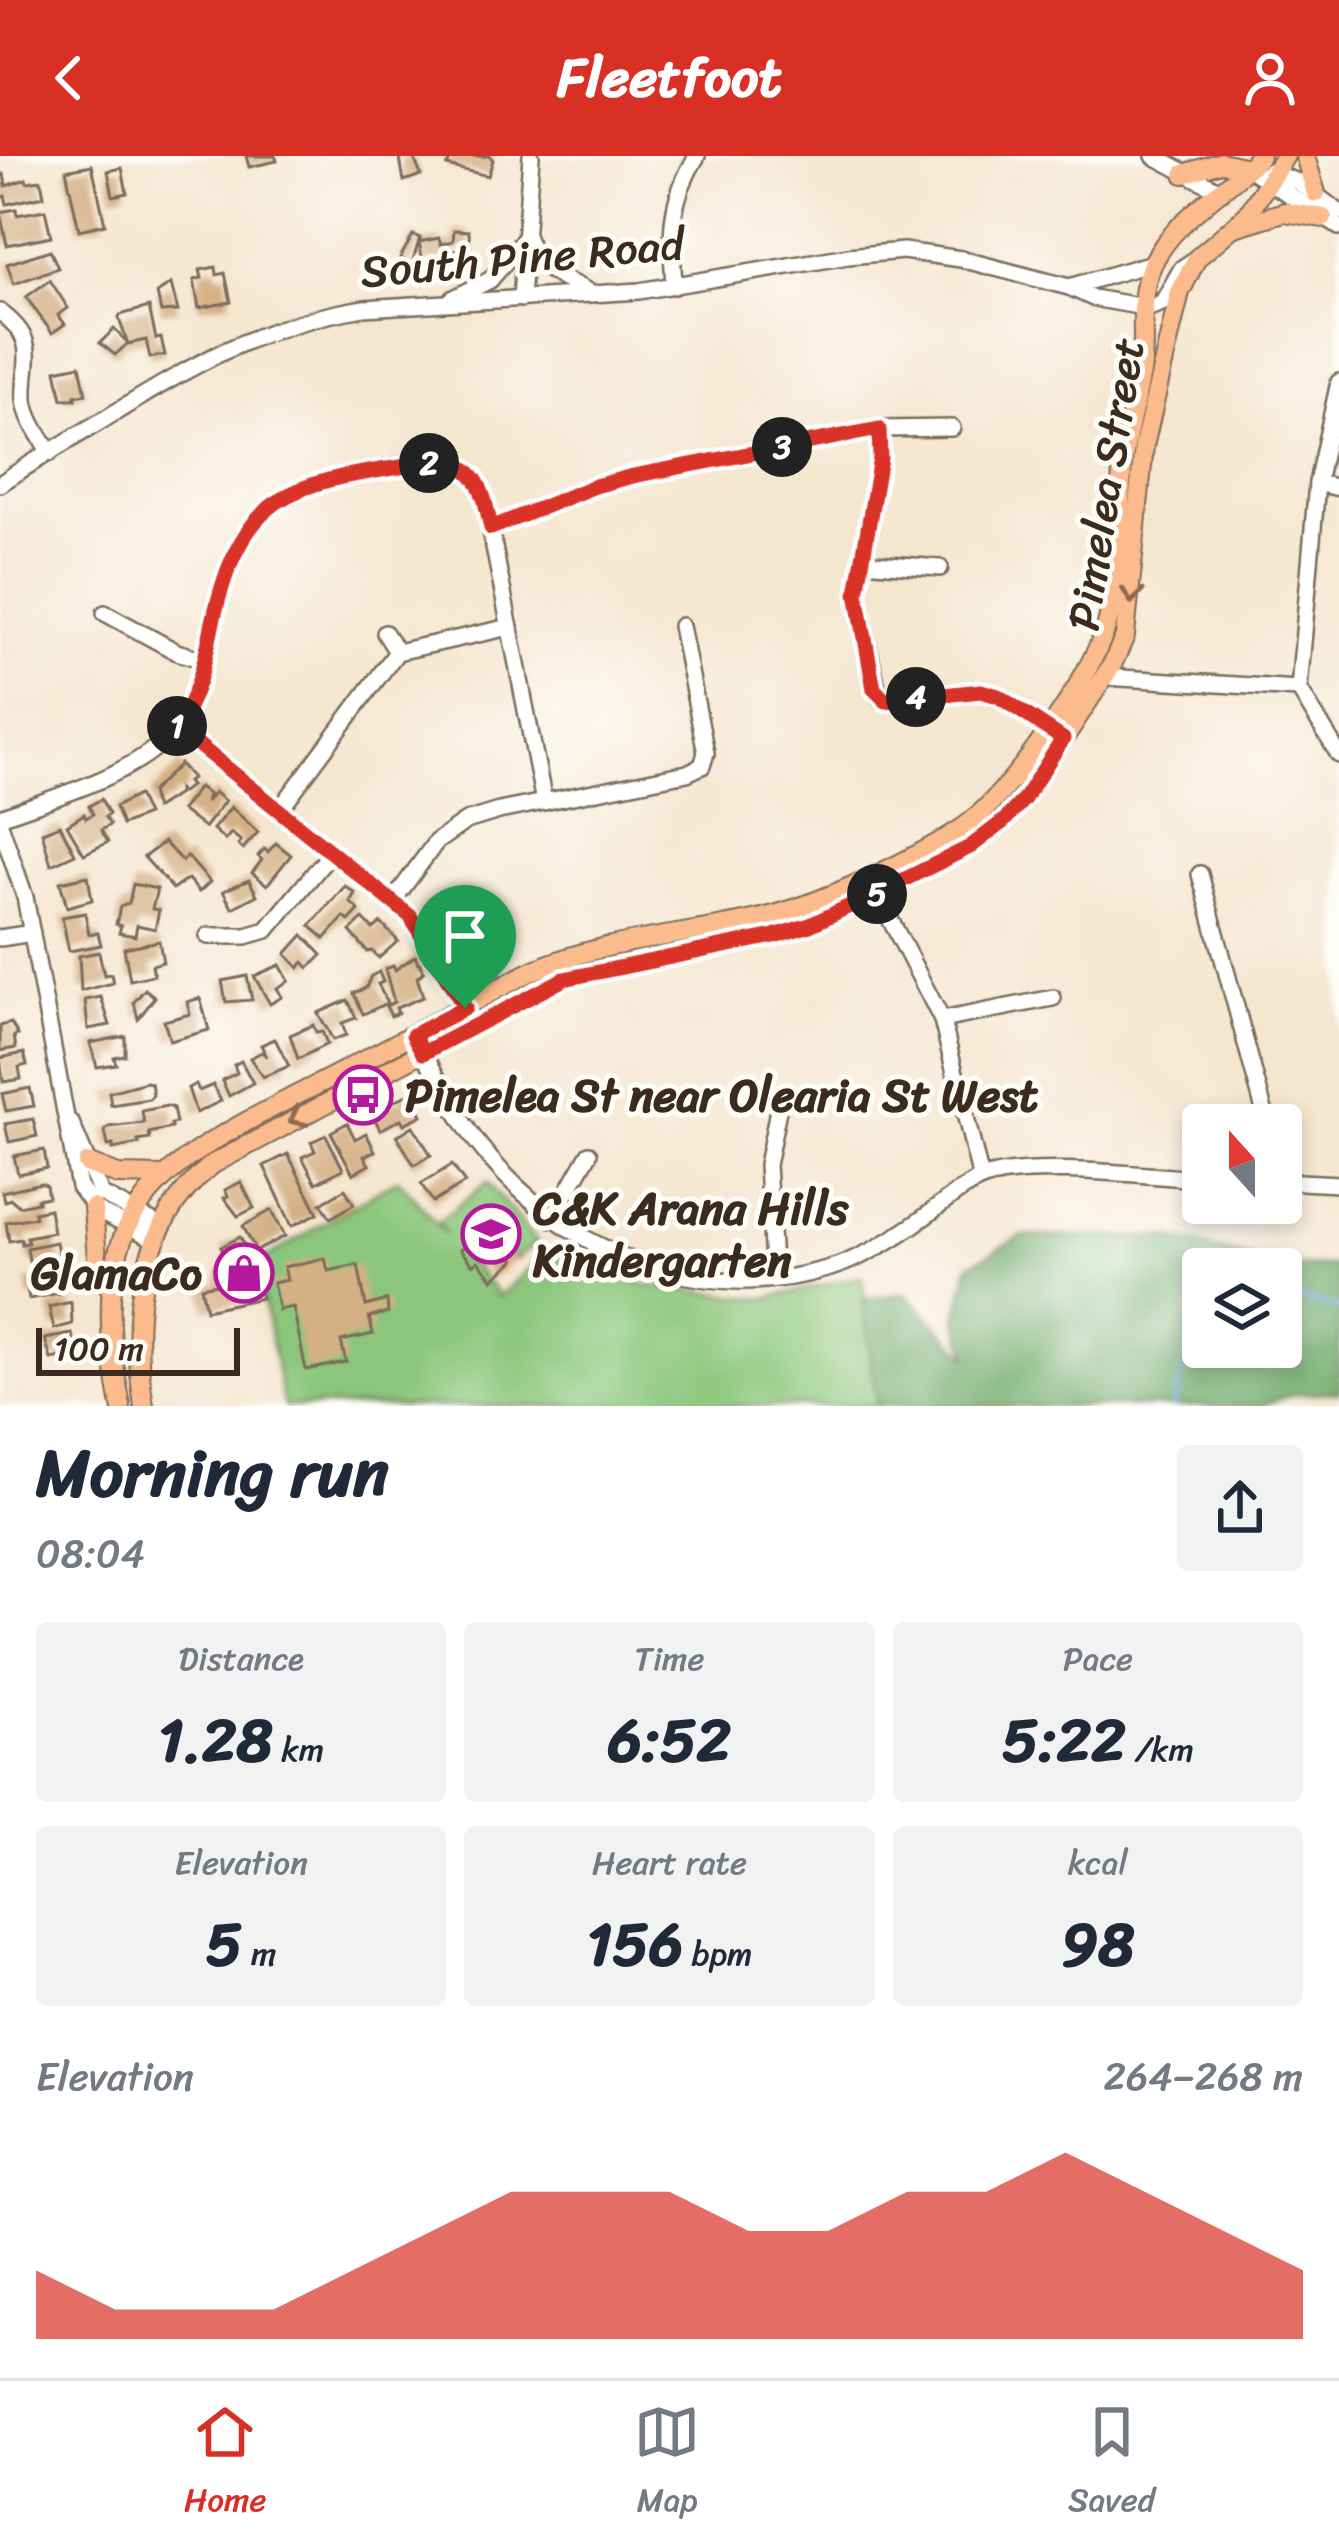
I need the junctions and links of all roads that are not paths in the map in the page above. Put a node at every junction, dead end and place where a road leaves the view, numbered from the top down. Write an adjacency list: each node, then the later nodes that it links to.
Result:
1 (531, 156): 13 (street)
2 (697, 156): 16 (street)
3 (1154, 156): 7 (street)
4 (1305, 156): 9 (main road)
5 (1254, 162): 6 (street); 7 (main road); 8 (main road)
6 (1277, 170): 9 (street); 11 (street); 12 (main road)
7 (1188, 176): 8 (street); 10 (street)
8 (1222, 193): 10 (main road)
9 (1316, 193): 11 (street)
10 (1191, 218): 15 (main road)
11 (1334, 219): 12 (main road)
12 (1234, 227): 14 (main road)
13 (523, 234): 18 (street); 19 (street); 20 (street)
14 (1197, 258): 21 (street); 39 (main road, Pimelea Street, one-way to 39)
15 (1152, 263): 17 (street); 21 (main road)
16 (674, 286): 17 (street, South Pine Road); 18 (street, South Pine Road)
17 (1069, 287): 21 (street, South Pine Road)
18 (593, 294): 19 (street, South Pine Road)
19 (521, 299): 20 (street, South Pine Road)
20 (438, 305): 26 (street, South Pine Road)
21 (1142, 308): 42 (main road, Pimelea Street)
22 (0, 312): 26 (street)
23 (1339, 382): 28 (street)
24 (952, 428): 25 (street)
25 (879, 429): 30 (street); 31 (street)
26 (50, 452): 27 (street, South Pine Road)
27 (5, 479)
28 (1317, 483): 29 (street); 40 (street)
29 (1339, 488)
30 (491, 528): 35 (street); 38 (street)
31 (862, 562): 32 (street); 42 (street)
32 (940, 568)
33 (105, 613): 38 (street)
34 (681, 626): 44 (street)
35 (510, 627): 37 (street); 44 (street)
36 (385, 633): 37 (street)
37 (397, 652): 45 (street)
38 (205, 660): 41 (street)
39 (1105, 676): 40 (street); 42 (main road, Pimelea Street)
40 (1299, 689): 43 (street)
41 (176, 727): 45 (street); 46 (street)
42 (1055, 734): 49 (main road, Pimelea Street)
43 (1339, 755)
44 (544, 802): 50 (street)
45 (280, 809): 47 (street)
46 (0, 820): 51 (street)
47 (332, 852): 50 (street); 52 (street)
48 (1200, 874): 58 (street)
49 (873, 885): 55 (main road, Pimelea Street); 56 (street)
50 (392, 901): 55 (street)
51 (32, 933): 53 (street); 60 (street)
52 (208, 936)
53 (0, 938)
54 (1053, 998): 56 (street)
55 (470, 1016): 57 (main road, Pimelea Street)
56 (942, 1020): 65 (street)
57 (418, 1044): 63 (main road, Pimelea Street); 69 (street); 71 (main road, Pimelea Street, one-way to 71)
58 (1262, 1104)
59 (778, 1110): 72 (street)
60 (70, 1120): 62 (street); 68 (street)
61 (590, 1154): 69 (street)
62 (87, 1163): 63 (main road); 70 (street)
63 (164, 1176): 70 (main road, Pimelea Street)
64 (1182, 1177): 65 (street)
65 (981, 1179): 72 (street)
66 (1302, 1182): 67 (street)
67 (1339, 1184)
68 (93, 1208): 70 (street); 73 (main road)
69 (551, 1219): 72 (street)
70 (131, 1221): 71 (street); 73 (main road)
71 (158, 1233): 75 (main road)
72 (774, 1279)
73 (110, 1288): 74 (main road)
74 (122, 1406)
75 (143, 1406)

